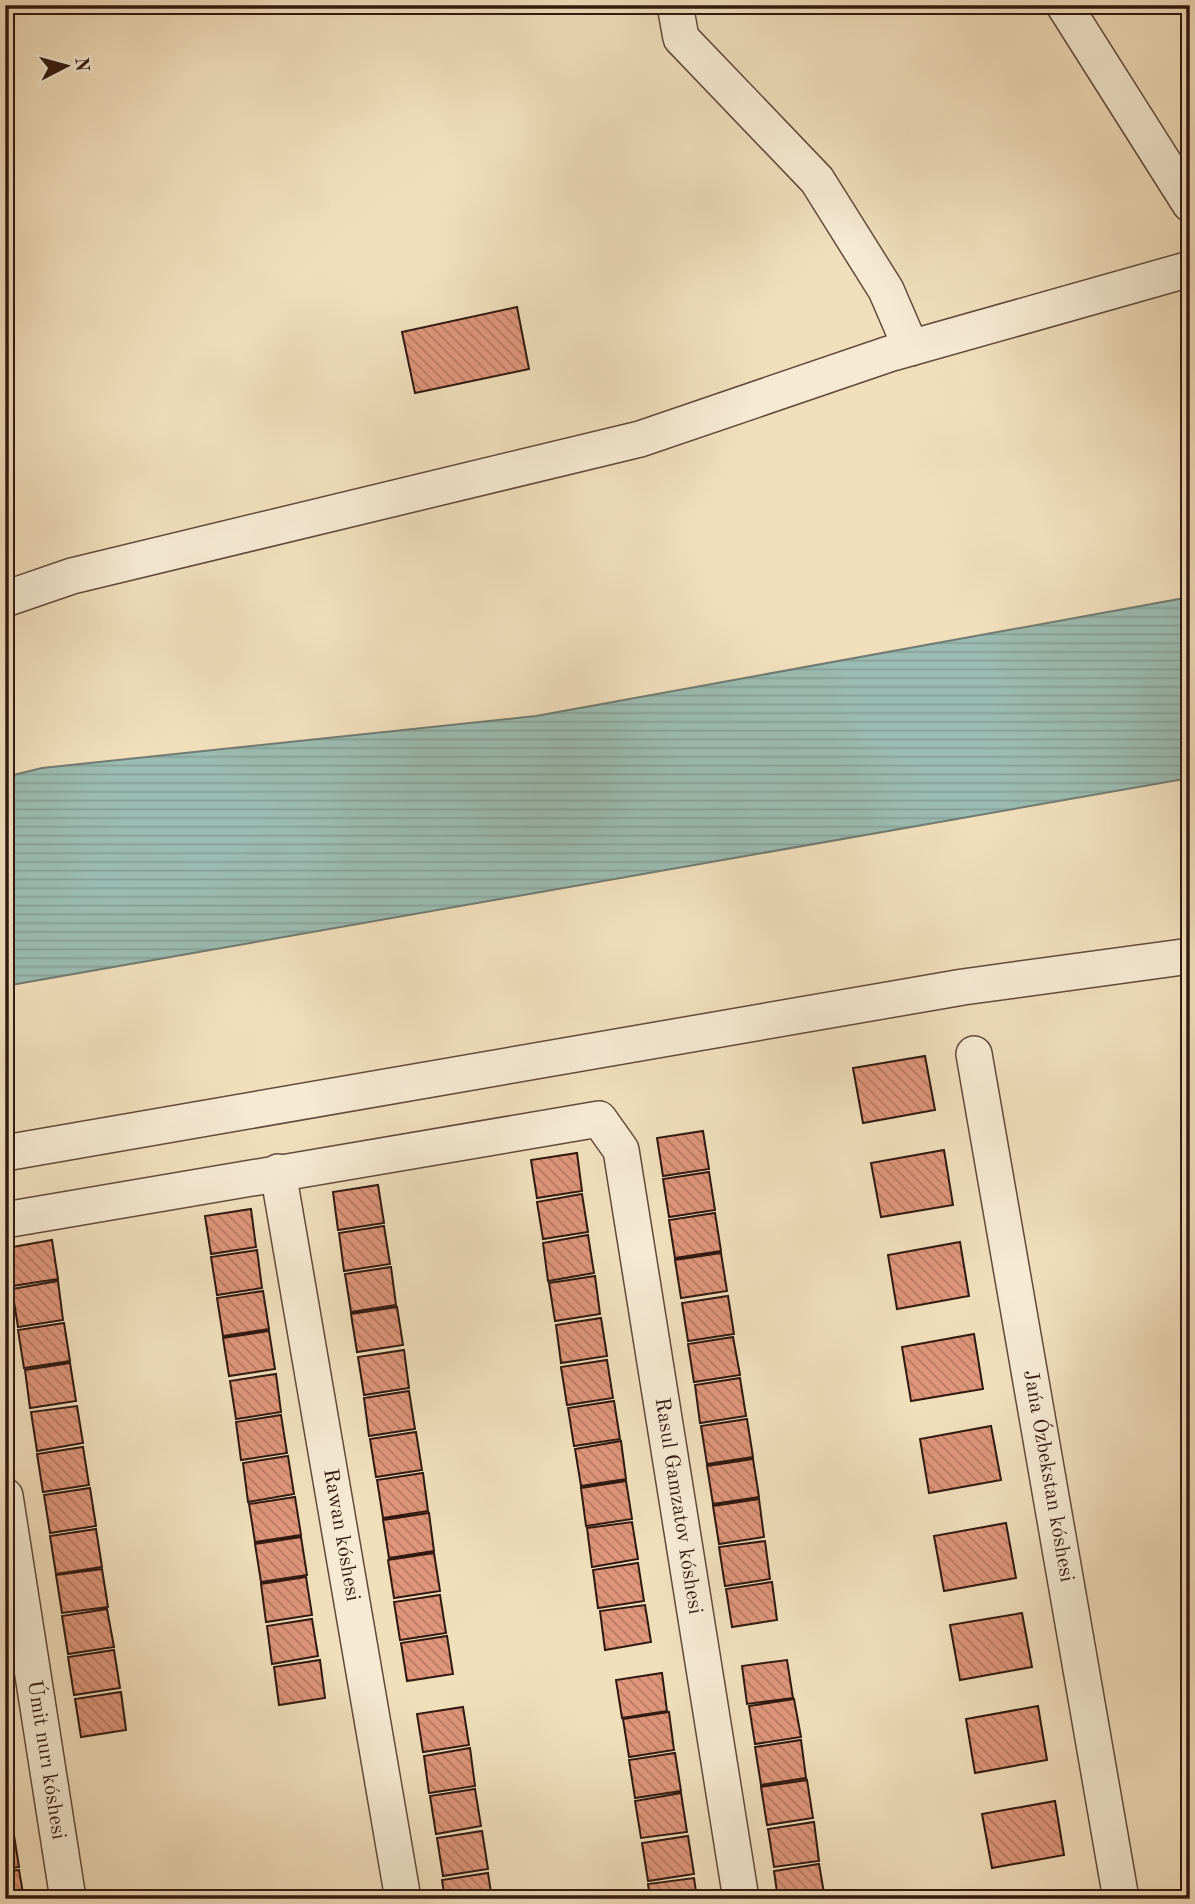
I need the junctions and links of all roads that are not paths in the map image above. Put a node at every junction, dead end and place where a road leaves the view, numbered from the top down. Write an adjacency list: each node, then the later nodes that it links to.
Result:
1 (676, 5): 5 (street)
2 (1064, 5): 3 (street)
3 (1190, 204)
4 (1190, 269): 5 (street)
5 (911, 348): 6 (street)
6 (5, 599)
7 (1190, 956): 9 (street)
8 (974, 1054): 16 (street, Jańa Ózbekstan kóshesi)
9 (5, 1153)
10 (278, 1172): 11 (street); 14 (street, Rawan kóshesi); 15 (street, Rasul Gamzatov kóshesi)
11 (5, 1220)
12 (5, 1496): 13 (street, Úmit nurı kóshesi)
13 (68, 1899)
14 (403, 1899)
15 (741, 1899)
16 (1121, 1899)

